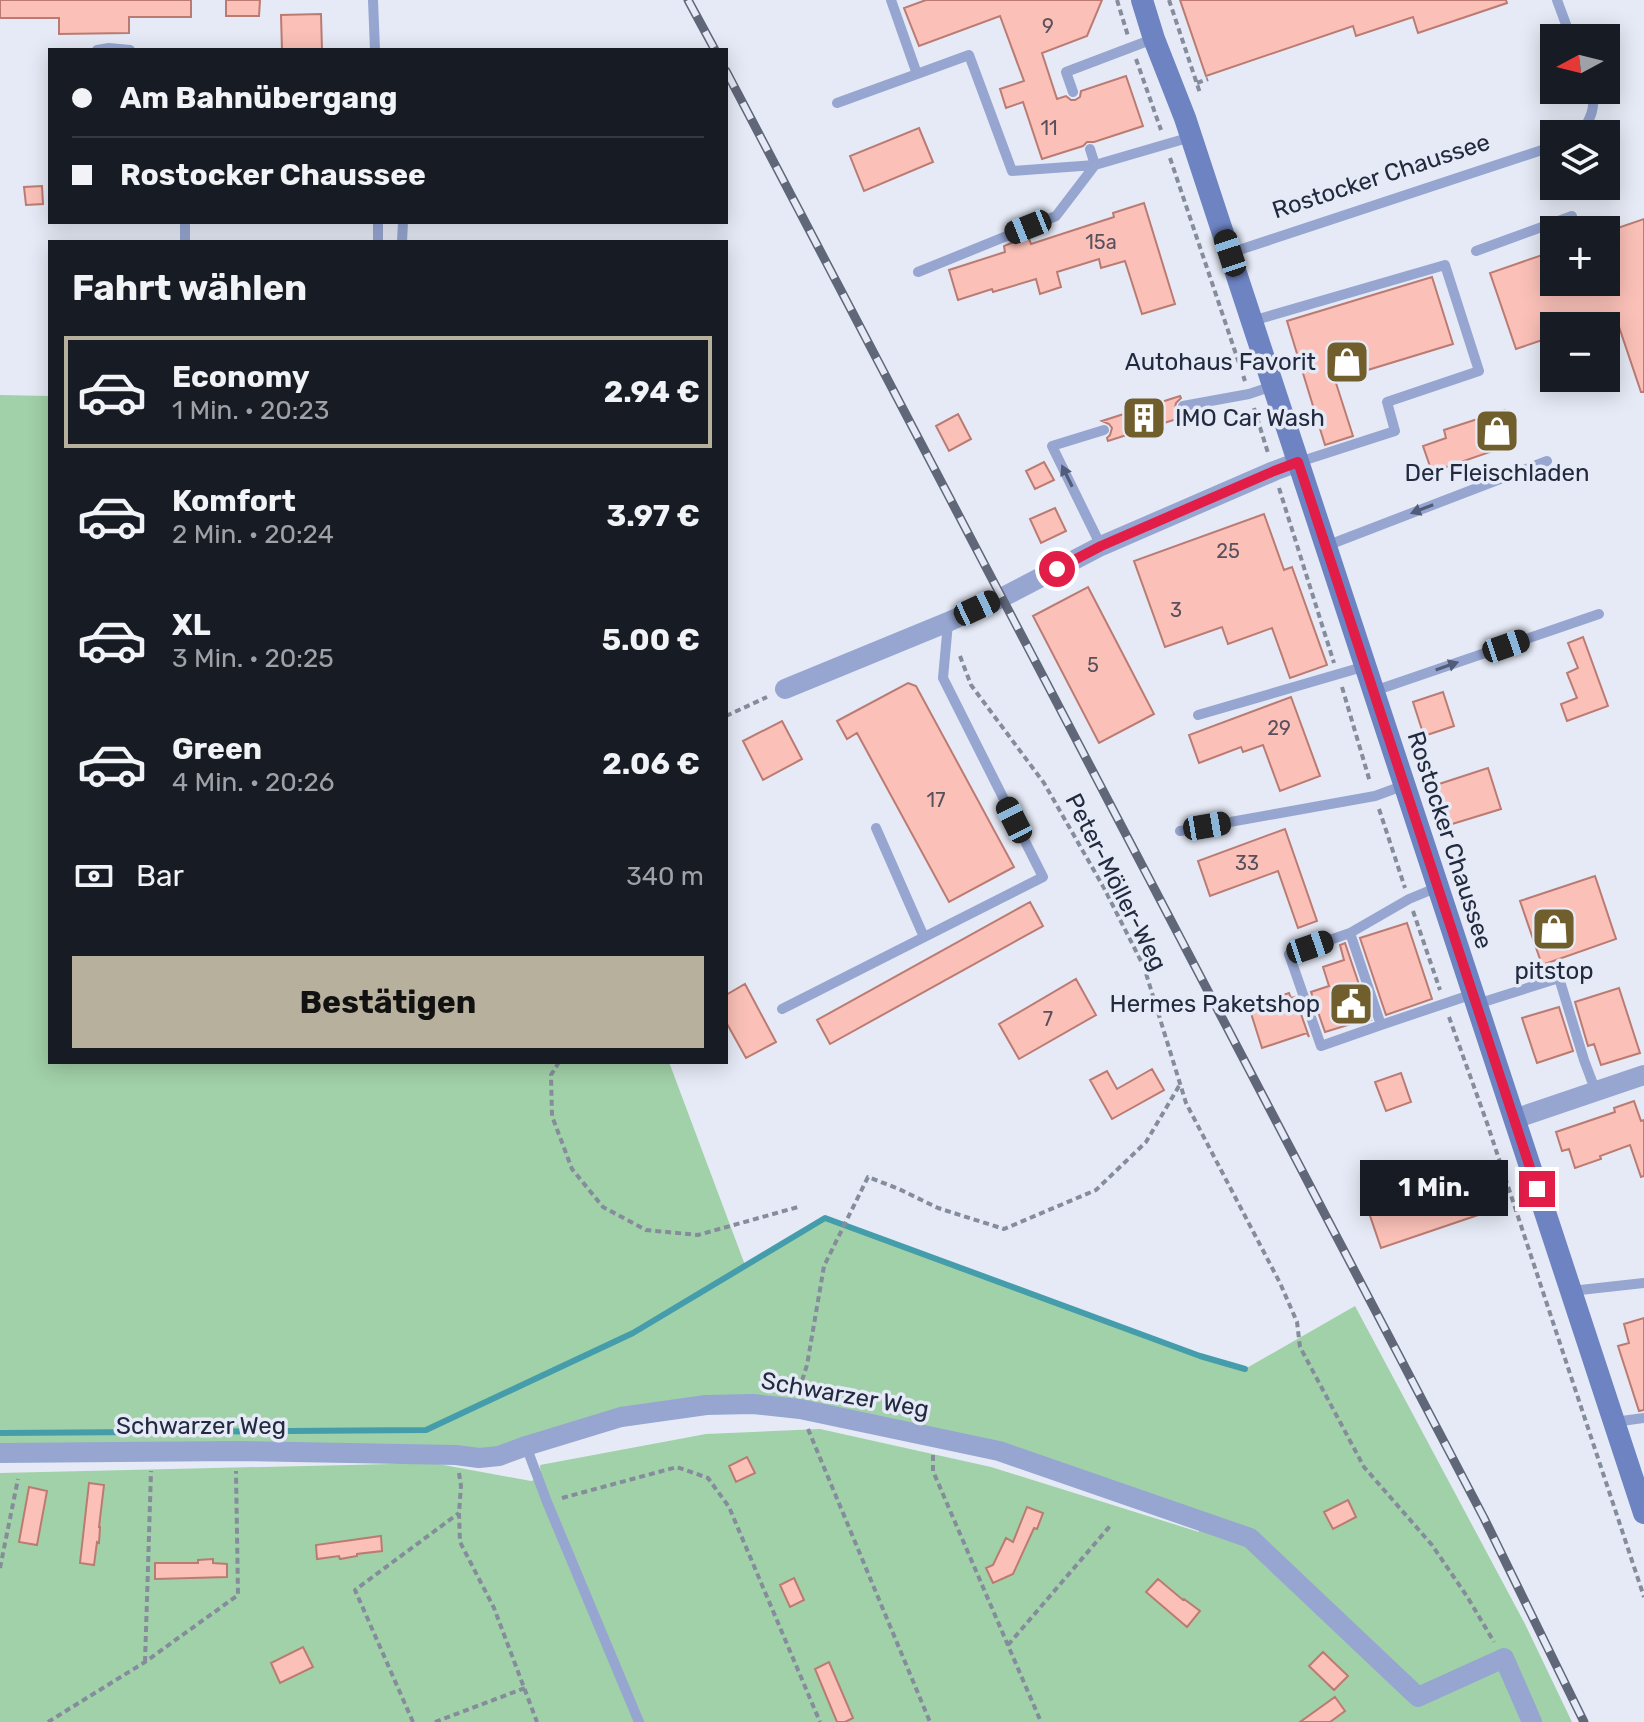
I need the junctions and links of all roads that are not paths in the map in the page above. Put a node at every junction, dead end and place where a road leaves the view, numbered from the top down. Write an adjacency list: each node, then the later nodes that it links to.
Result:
1 (373, 0): 7 (lane)
2 (890, 0): 8 (lane)
3 (1142, 0): 6 (main road, Rostocker Chaussee)
4 (1557, 0): 5 (lane)
5 (1566, 24)
6 (1154, 39): 9 (lane); 11 (main road, Rostocker Chaussee)
7 (375, 48)
8 (917, 74): 10 (lane); 14 (lane)
9 (1073, 92)
10 (837, 103)
11 (1191, 137): 14 (lane); 17 (main road, Rostocker Chaussee)
12 (1090, 149): 14 (lane)
13 (1540, 151): 17 (lane, Rostocker Chaussee)
14 (1095, 165): 18 (lane)
15 (1540, 228): 16 (lane)
16 (1476, 251)
17 (1230, 253): 19 (main road, Rostocker Chaussee)
18 (918, 272)
19 (1252, 321): 20 (main road, Rostocker Chaussee); 24 (lane)
20 (1273, 386): 21 (lane); 24 (main road, Rostocker Chaussee)
21 (1183, 406)
22 (1104, 430): 25 (lane, one-way to 22)
23 (1547, 461): 26 (lane, one-way to 26)
24 (1298, 462): 25 (street); 26 (main road, Rostocker Chaussee)
25 (1101, 546): 28 (street)
26 (1326, 546): 29 (main road, Rostocker Chaussee)
27 (1599, 614): 31 (lane, one-way to 27)
28 (948, 622): 30 (street); 38 (lane)
29 (1366, 666): 31 (main road, Rostocker Chaussee); 32 (lane)
30 (785, 689)
31 (1374, 691): 33 (main road, Rostocker Chaussee)
32 (1198, 715)
33 (1405, 785): 35 (lane); 36 (main road, Rostocker Chaussee)
34 (876, 828): 38 (lane)
35 (1180, 831)
36 (1438, 887): 37 (lane); 39 (main road, Rostocker Chaussee)
37 (1350, 933): 41 (lane); 41 (lane)
38 (924, 937): 40 (lane)
39 (1475, 999): 41 (lane); 43 (lane); 44 (main road, Rostocker Chaussee)
40 (782, 1009)
41 (1381, 1025)
42 (1644, 1075): 43 (street)
43 (1596, 1092): 44 (street)
44 (1514, 1119): 46 (main road, Rostocker Chaussee)
45 (1644, 1283): 46 (lane)
46 (1571, 1291): 48 (main road, Rostocker Chaussee)
47 (1644, 1418): 48 (lane)
48 (1614, 1422): 51 (main road, Rostocker Chaussee)
49 (526, 1446): 50 (street, Schwarzer Weg); 53 (lane); 54 (street, Schwarzer Weg)
50 (0, 1453)
51 (1640, 1486): 52 (main road, Rostocker Chaussee)
52 (1644, 1513)
53 (639, 1722)
54 (1532, 1722)

